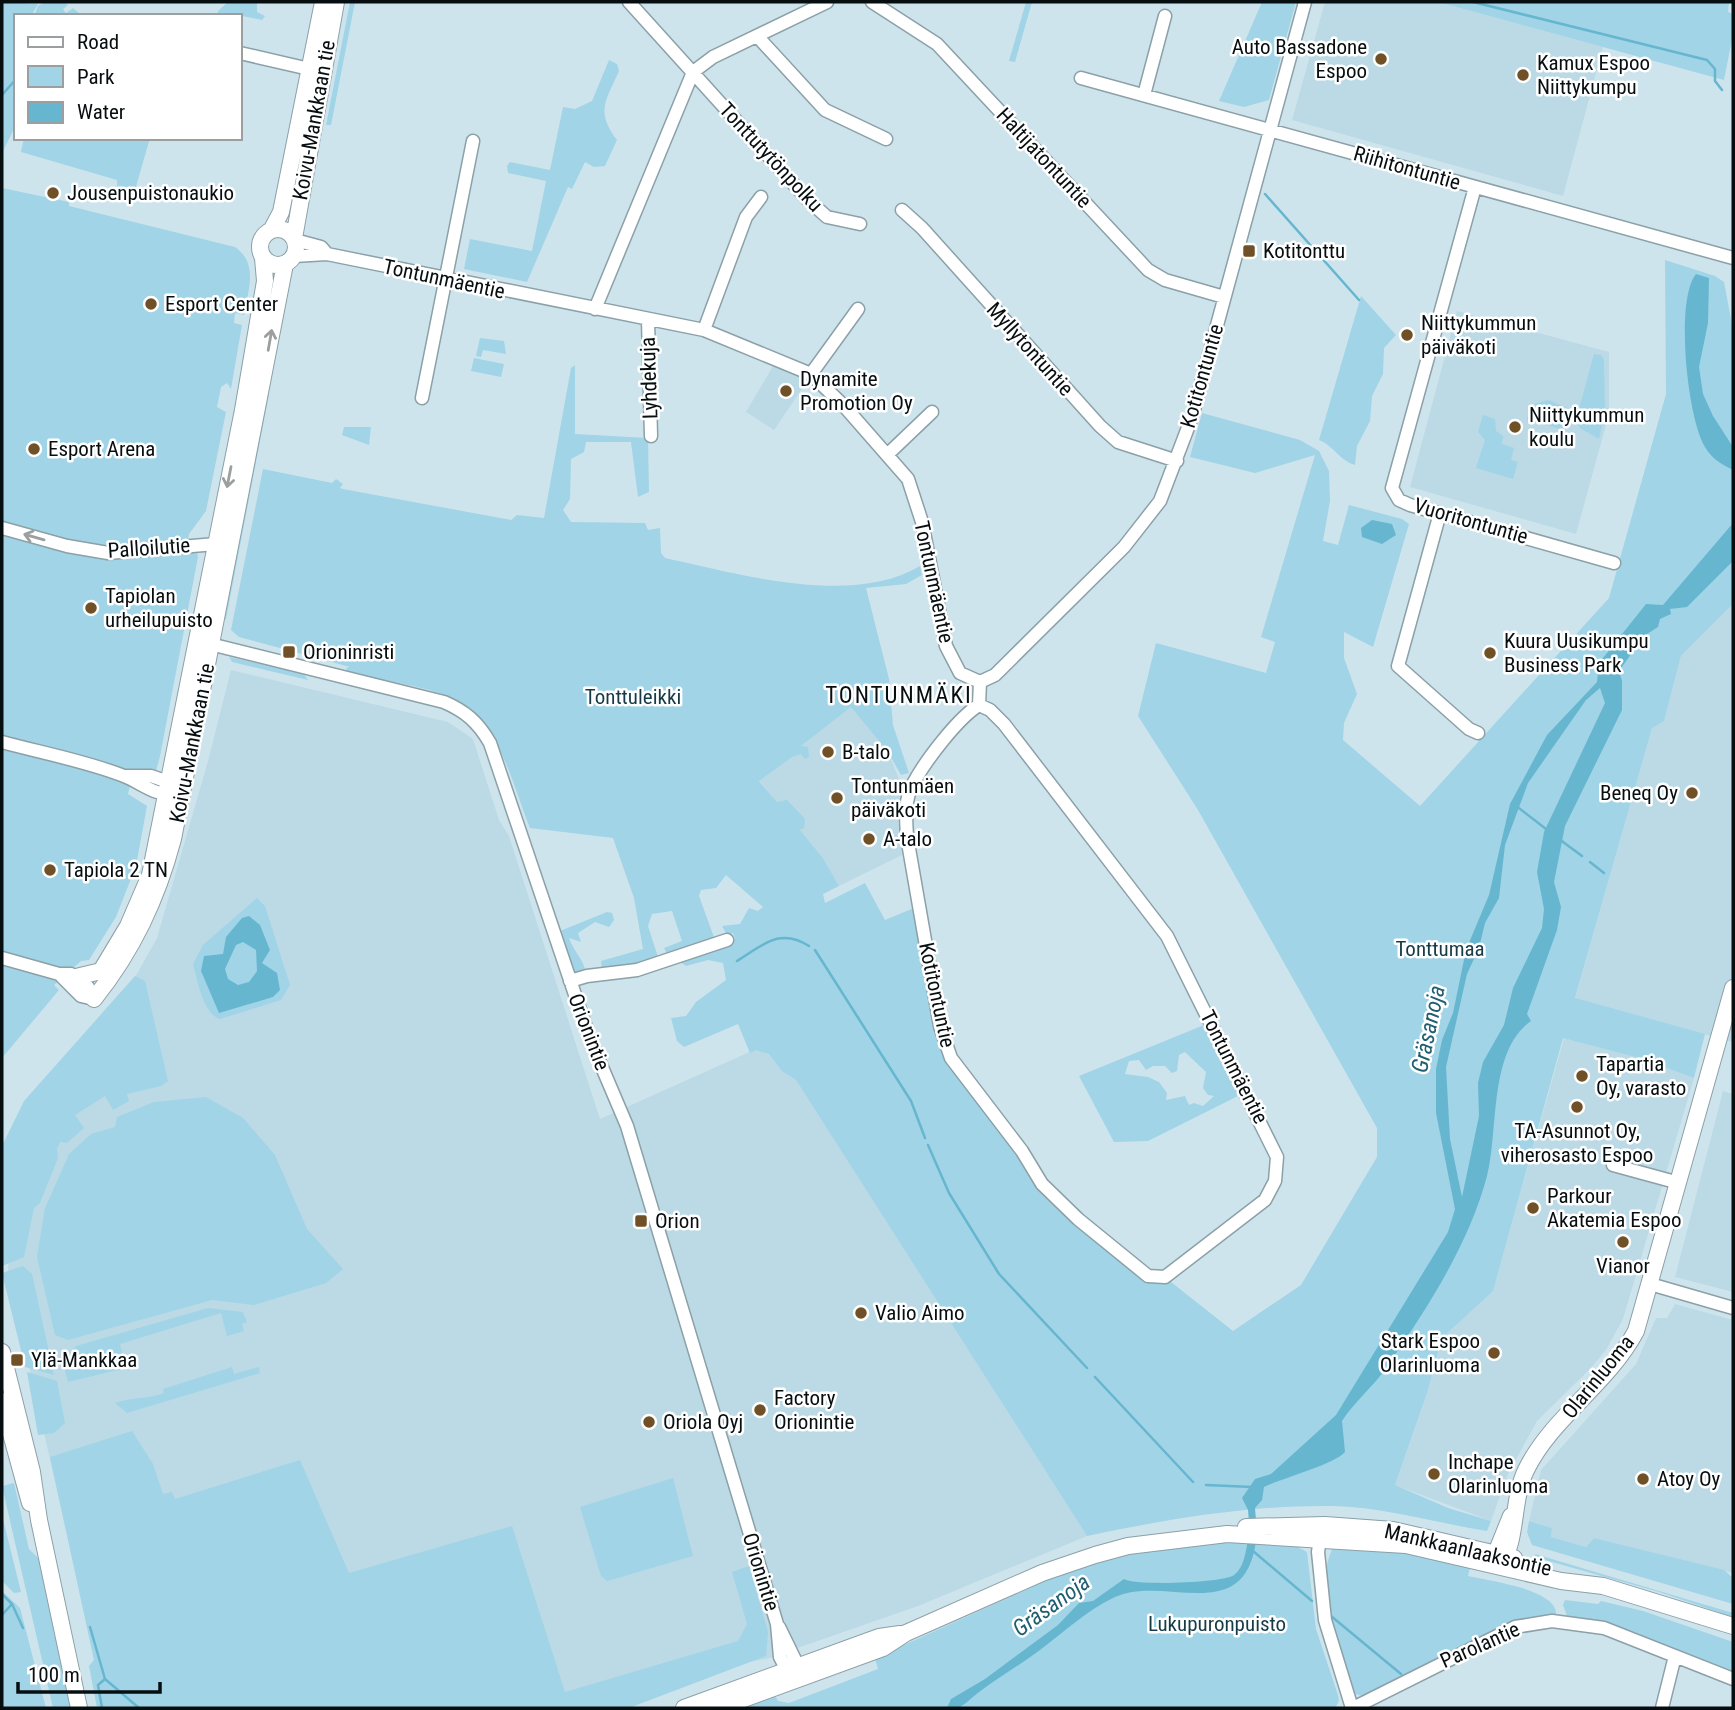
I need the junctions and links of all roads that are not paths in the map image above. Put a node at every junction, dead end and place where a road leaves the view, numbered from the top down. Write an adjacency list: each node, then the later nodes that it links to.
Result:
1 (323, 2): 10 (main road, Koivu-Mankkaan tie)
2 (336, 2): 10 (main road, Koivu-Mankkaan tie)
3 (629, 2): 11 (street, Tonttutytönpolku)
4 (827, 2): 8 (street)
5 (872, 2): 28 (street, Haltijatontuntie)
6 (1305, 2): 14 (street, Kotitontuntie)
7 (1165, 16): 13 (street)
8 (757, 36): 11 (street); 15 (street)
9 (242, 53): 10 (street)
10 (316, 70): 21 (main road, Koivu-Mankkaan tie); 22 (main road, Koivu-Mankkaan tie)
11 (693, 72): 20 (street, Tonttutytönpolku); 29 (street)
12 (1081, 78): 13 (street, Riihitontuntie)
13 (1143, 95): 14 (street, Riihitontuntie)
14 (1271, 130): 17 (street, Riihitontuntie); 28 (street, Kotitontuntie)
15 (886, 139)
16 (473, 141): 27 (street)
17 (1475, 187): 25 (street, Riihitontuntie); 39 (street, Vuoritontuntie)
18 (761, 197): 32 (street)
19 (902, 210): 38 (street, Myllytontuntie)
20 (860, 224)
21 (272, 229): 22 (main road); 24 (main road)
22 (295, 239): 23 (street, Tontunmäentie); 26 (main road)
23 (327, 254): 26 (street, Tontunmäentie); 27 (street, Tontunmäentie)
24 (263, 258): 26 (main road); 41 (main road, Koivu-Mankkaan tie, one-way to 41)
25 (1733, 258)
26 (289, 260): 43 (main road, Koivu-Mankkaan tie, one-way to 26)
27 (447, 280): 29 (street, Tontunmäentie); 34 (street)
28 (1224, 297): 38 (street, Kotitontuntie)
29 (595, 309): 31 (street, Tontunmäentie)
30 (858, 309): 33 (street)
31 (648, 320): 32 (street, Tontunmäentie); 36 (street, Lyhdekuja)
32 (704, 330): 33 (street, Tontunmäentie)
33 (811, 374): 37 (street, Tontunmäentie)
34 (422, 398)
35 (932, 412): 37 (street)
36 (651, 436)
37 (888, 454): 44 (street, Tontunmäentie)
38 (1177, 461): 44 (street, Kotitontuntie)
39 (1440, 513): 42 (street, Vuoritontuntie); 46 (street)
40 (2, 528): 41 (street, Palloilutie, one-way to 40)
41 (216, 544): 43 (main road, Koivu-Mankkaan tie)
42 (1614, 563)
43 (205, 643): 48 (main road, Koivu-Mankkaan tie); 53 (street, Orionintie)
44 (980, 682): 45 (street)
45 (979, 705): 58 (street, Kotitontuntie); 58 (street, Tontunmäentie)
46 (1478, 733)
47 (2, 743): 48 (street)
48 (173, 789): 52 (main road, Koivu-Mankkaan tie); 55 (main road, Koivu-Mankkaan tie)
49 (727, 940): 53 (street)
50 (2, 958): 51 (street)
51 (59, 974): 52 (street); 55 (street)
52 (76, 977): 55 (street)
53 (570, 981): 68 (street, Orionintie)
54 (1733, 988): 57 (main road, Olarinluoma)
55 (94, 999)
56 (1613, 1165): 57 (street)
57 (1679, 1183): 59 (main road, Olarinluoma)
58 (1148, 1276)
59 (1650, 1284): 60 (street); 65 (main road, Olarinluoma)
60 (1733, 1308)
61 (2, 1352): 63 (main road)
62 (2, 1401): 63 (main road)
63 (38, 1520): 70 (main road)
64 (1324, 1534): 65 (main road, Mankkaanlaaksontie); 68 (main road, Mankkaanlaaksontie); 73 (street)
65 (1501, 1559): 66 (main road, Mankkaanlaaksontie)
66 (1733, 1626)
67 (1675, 1656): 69 (street, Parolantie); 73 (street, Parolantie); 74 (street)
68 (792, 1672): 71 (main road, Mankkaanlaaksontie); 72 (main road, Mankkaanlaaksontie)
69 (1733, 1679)
70 (79, 1708)
71 (684, 1708)
72 (719, 1708)
73 (1353, 1708)
74 (1662, 1708)

